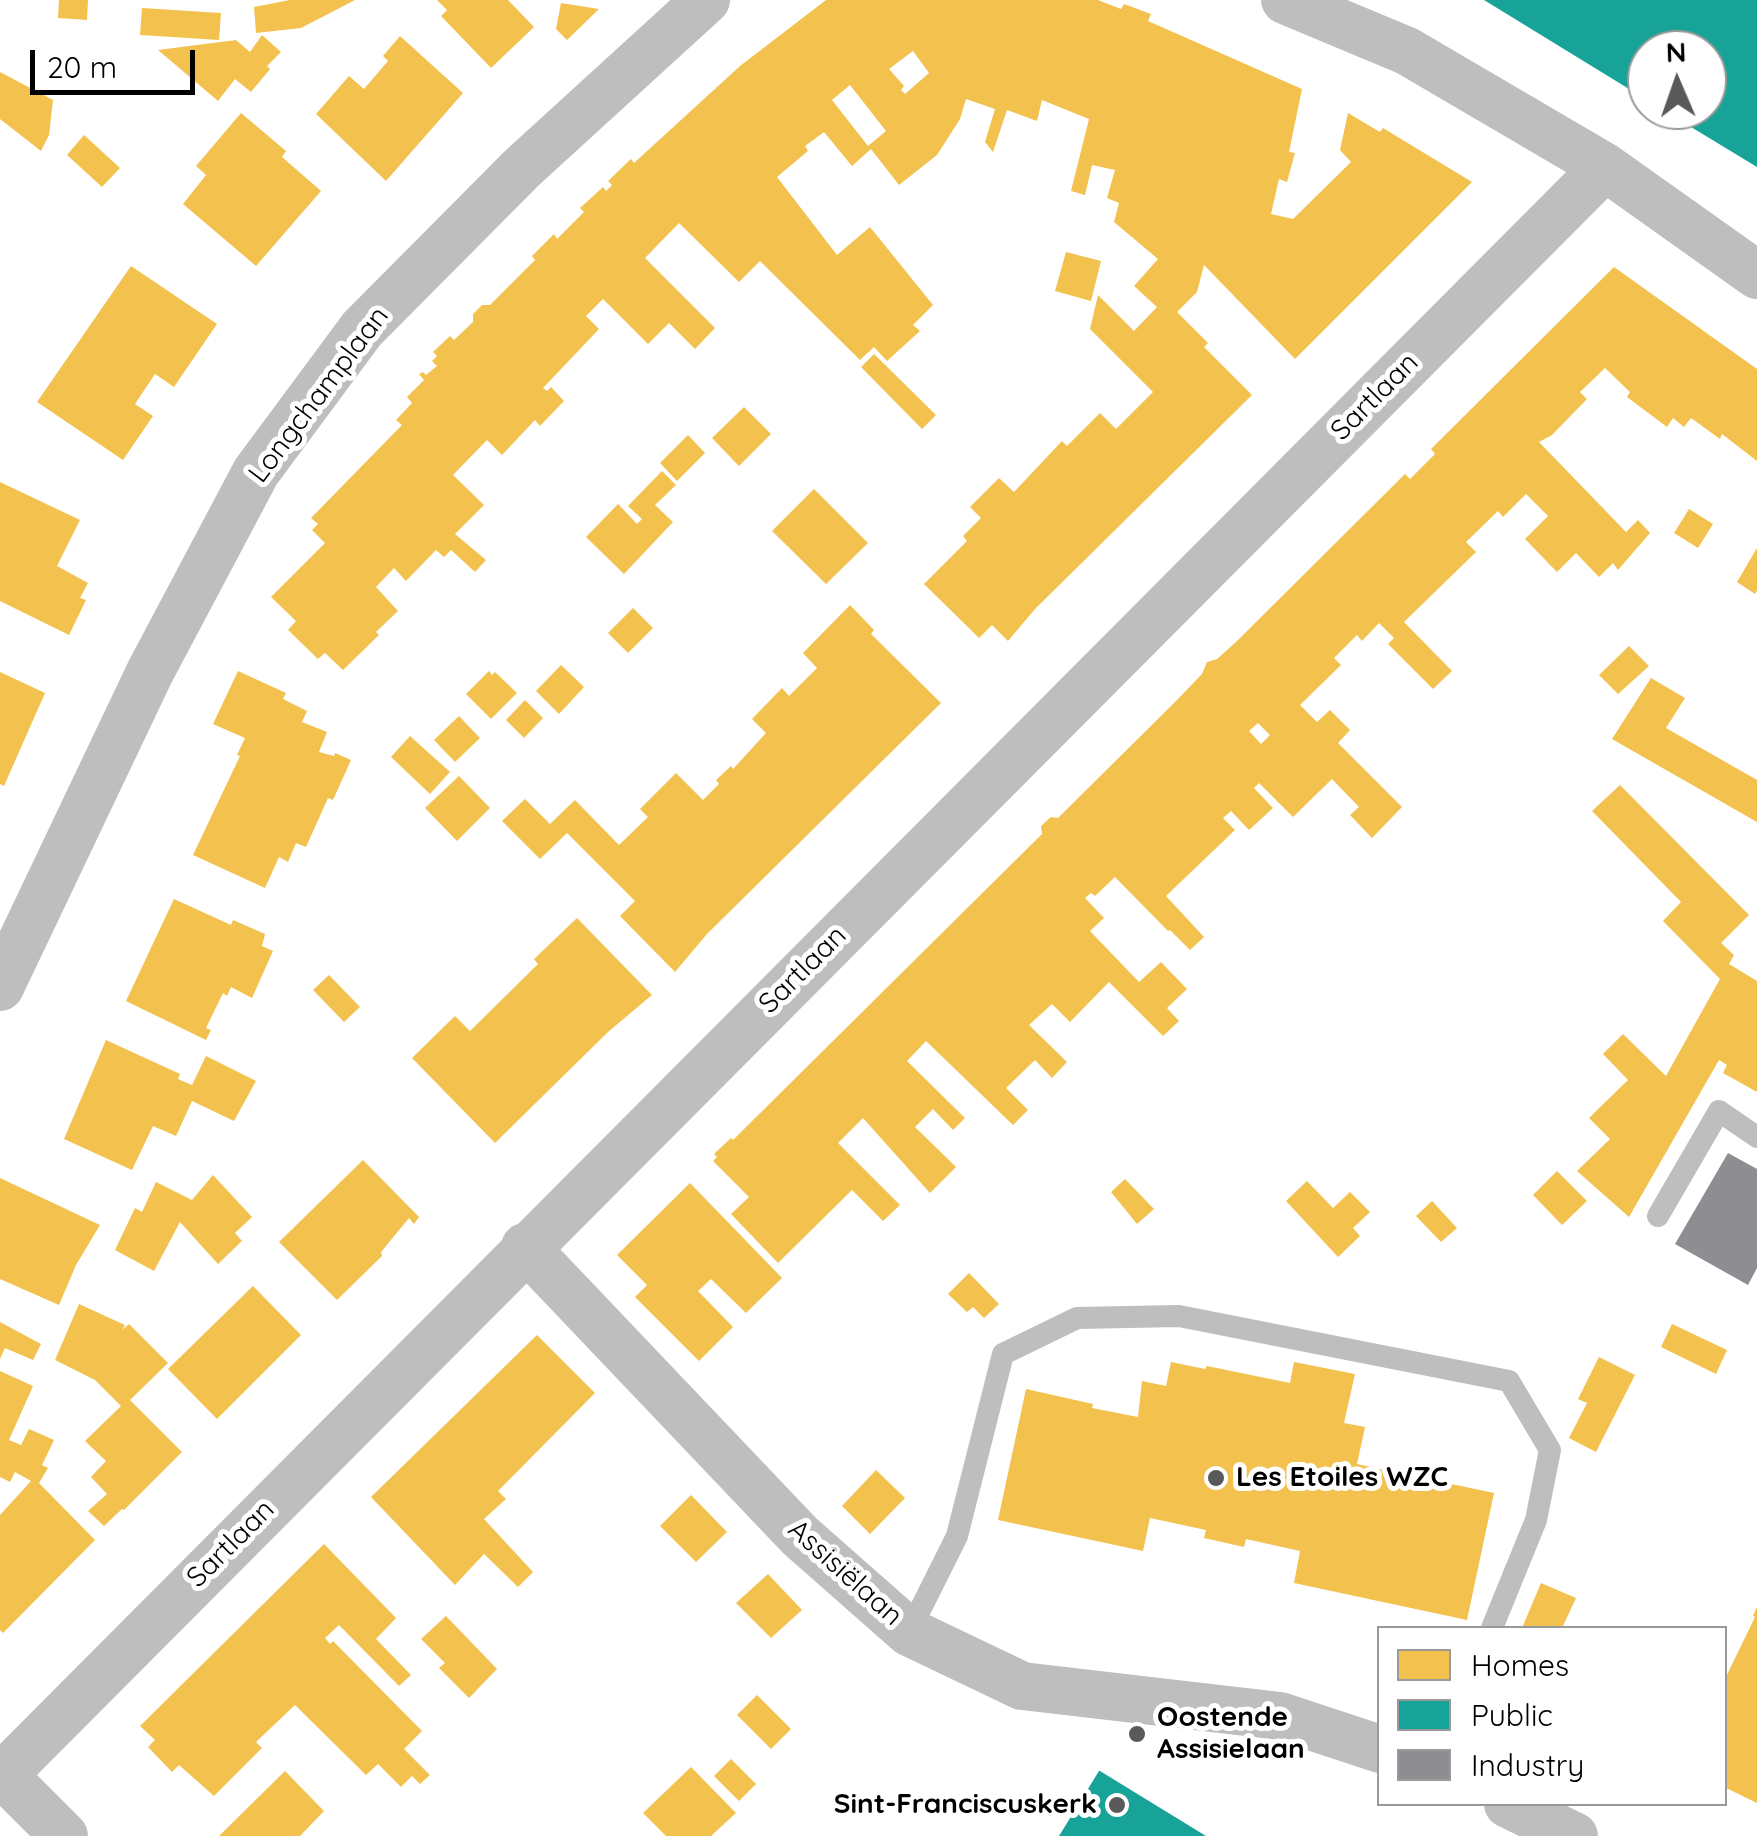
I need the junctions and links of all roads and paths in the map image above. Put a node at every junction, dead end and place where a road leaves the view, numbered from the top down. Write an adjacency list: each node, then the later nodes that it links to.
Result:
1 (706, 0): 5 (street, Longchamplaan)
2 (1285, 0): 3 (street)
3 (1605, 167): 4 (street); 8 (street, Sartlaan)
4 (1757, 275)
5 (0, 987)
6 (1757, 1137): 7 (lane)
7 (1658, 1216)
8 (526, 1247): 10 (street, Assisiëlaan); 12 (street, Sartlaan)
9 (1493, 1626): 10 (lane)
10 (909, 1632): 11 (street, Assisiëlaan)
11 (1377, 1748)
12 (1, 1774): 14 (street)
13 (1512, 1806): 15 (street)
14 (64, 1836)
15 (1574, 1836)

